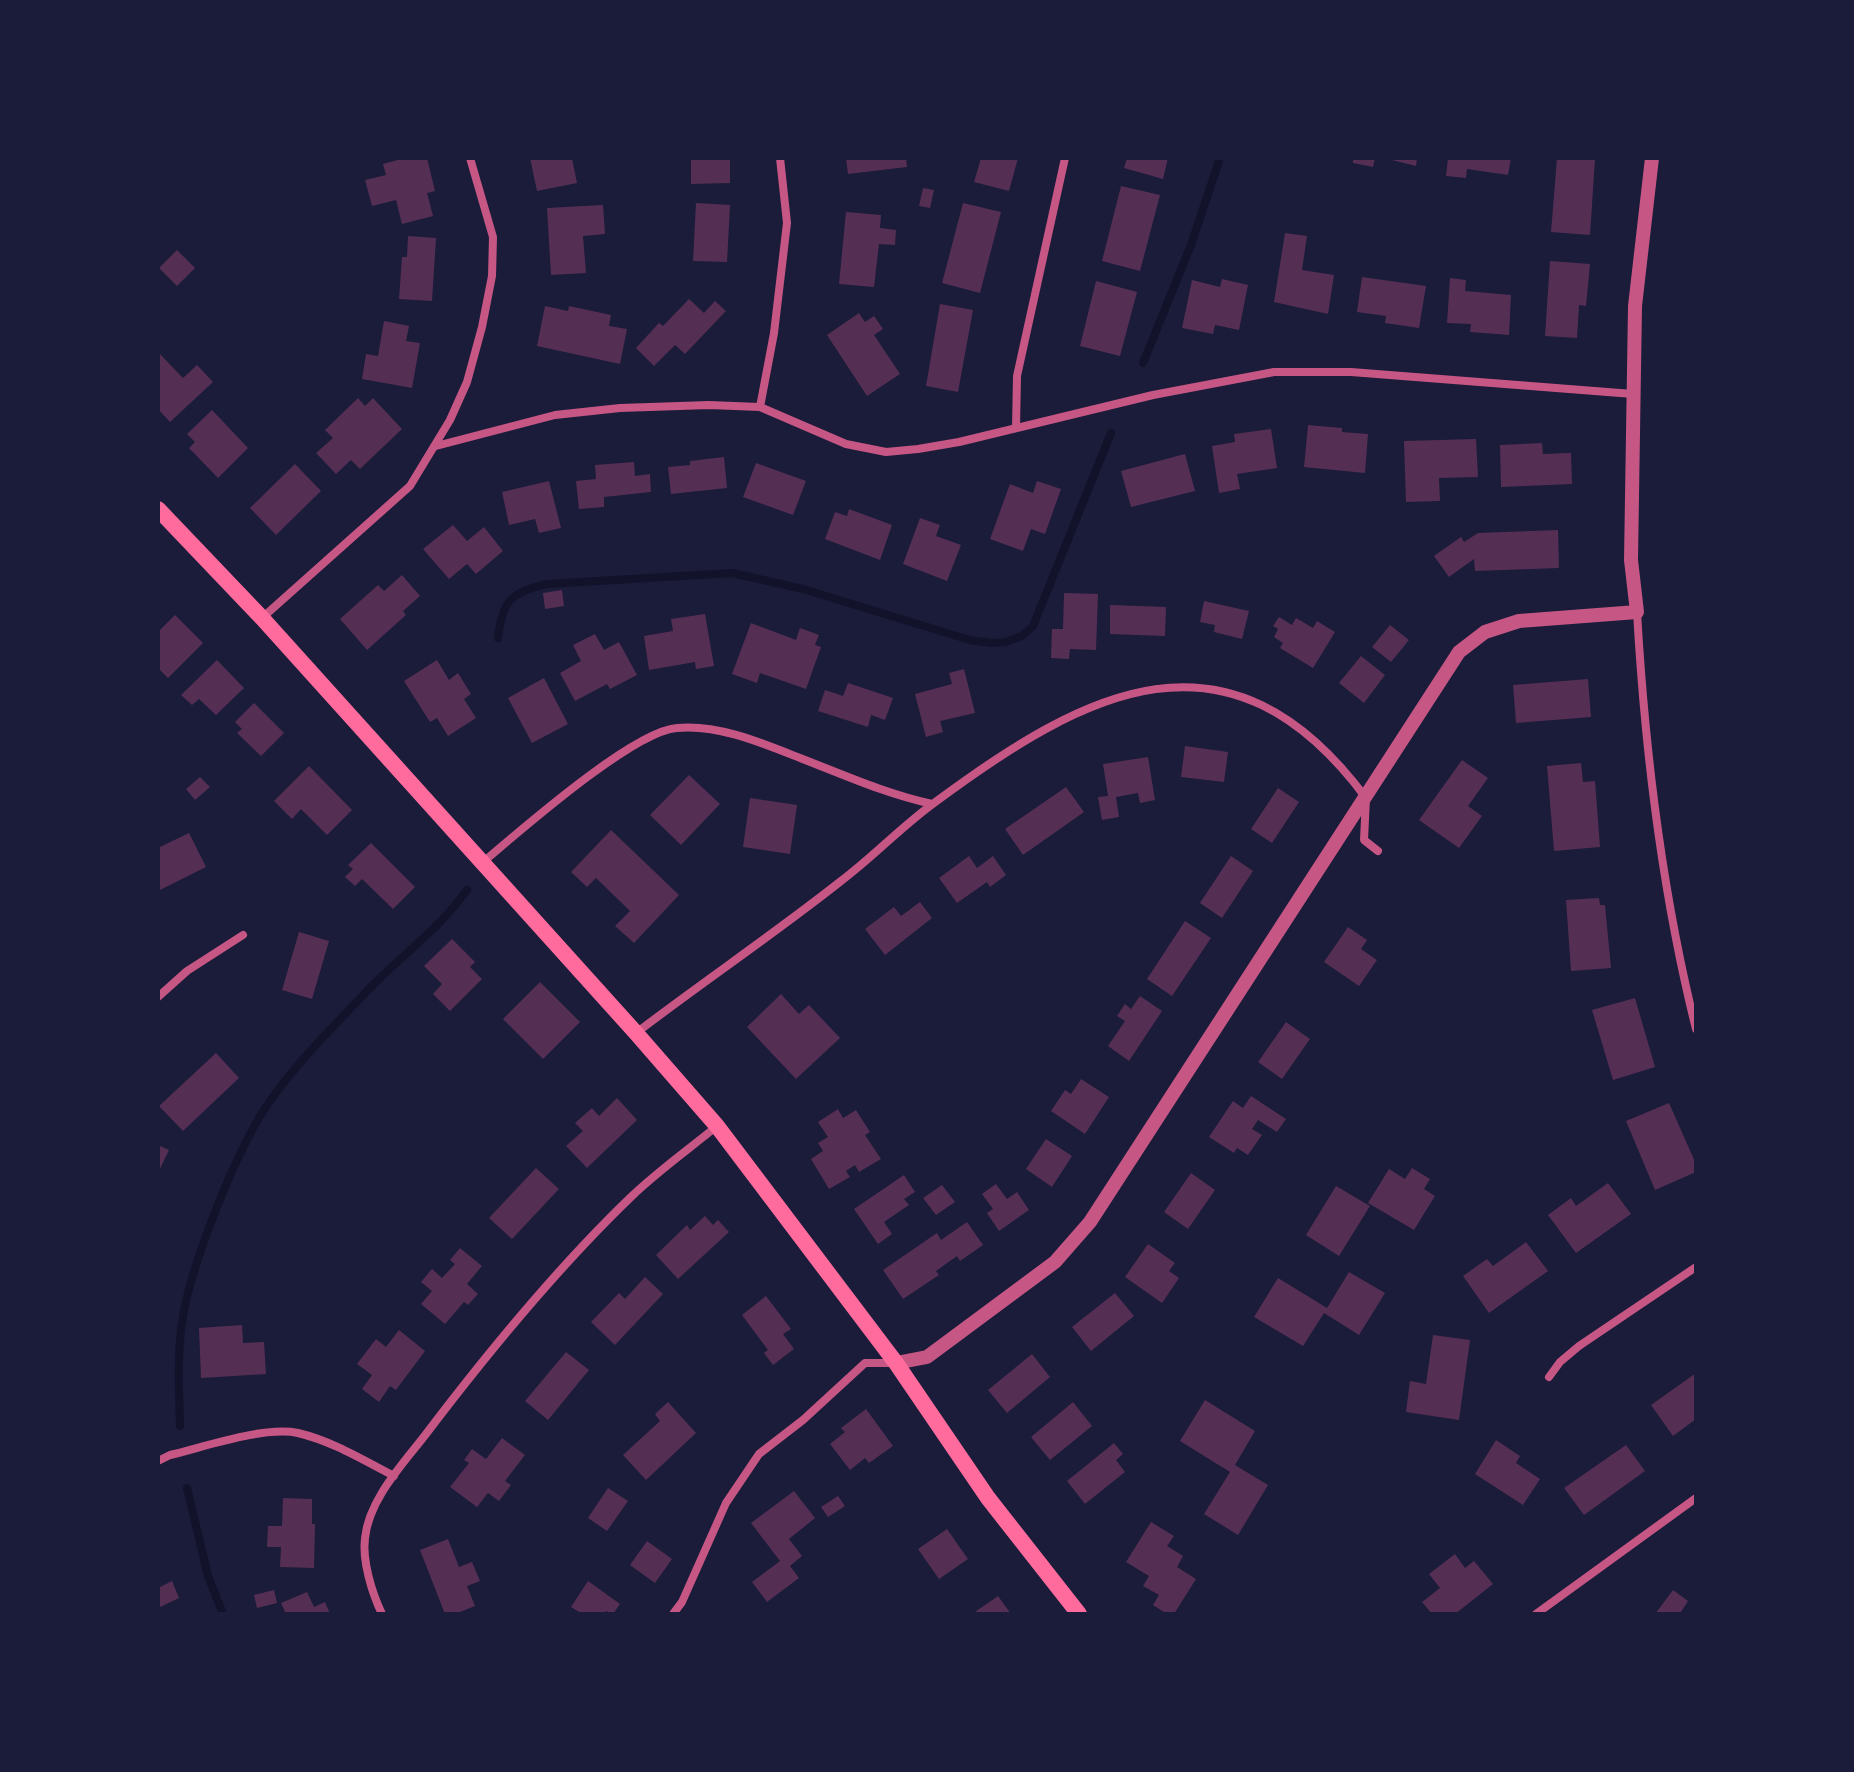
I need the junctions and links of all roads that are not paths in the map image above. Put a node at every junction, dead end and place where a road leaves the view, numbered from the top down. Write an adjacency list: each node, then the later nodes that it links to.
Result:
1 (470, 158): 8 (street)
2 (780, 158): 6 (street)
3 (1065, 158): 7 (street)
4 (1652, 158): 5 (street)
5 (1633, 394): 7 (street); 10 (street)
6 (760, 407): 7 (street); 8 (street)
7 (1016, 428)
8 (436, 446): 11 (street)
9 (158, 509): 11 (main road)
10 (1637, 612): 12 (street); 18 (street)
11 (262, 618): 15 (main road)
12 (1366, 798): 13 (street); 14 (street); 22 (street)
13 (932, 804): 15 (street); 19 (street)
14 (1378, 851)
15 (482, 863): 19 (main road)
16 (243, 935): 17 (street)
17 (158, 997)
18 (1696, 1029)
19 (636, 1033): 20 (main road)
20 (717, 1126): 22 (main road); 25 (street)
21 (1696, 1267): 23 (street)
22 (896, 1363): 28 (street); 29 (main road)
23 (1549, 1377)
24 (158, 1461): 25 (street)
25 (394, 1476): 27 (street)
26 (1696, 1498): 30 (street)
27 (382, 1614)
28 (673, 1614)
29 (1079, 1614)
30 (1536, 1614)

